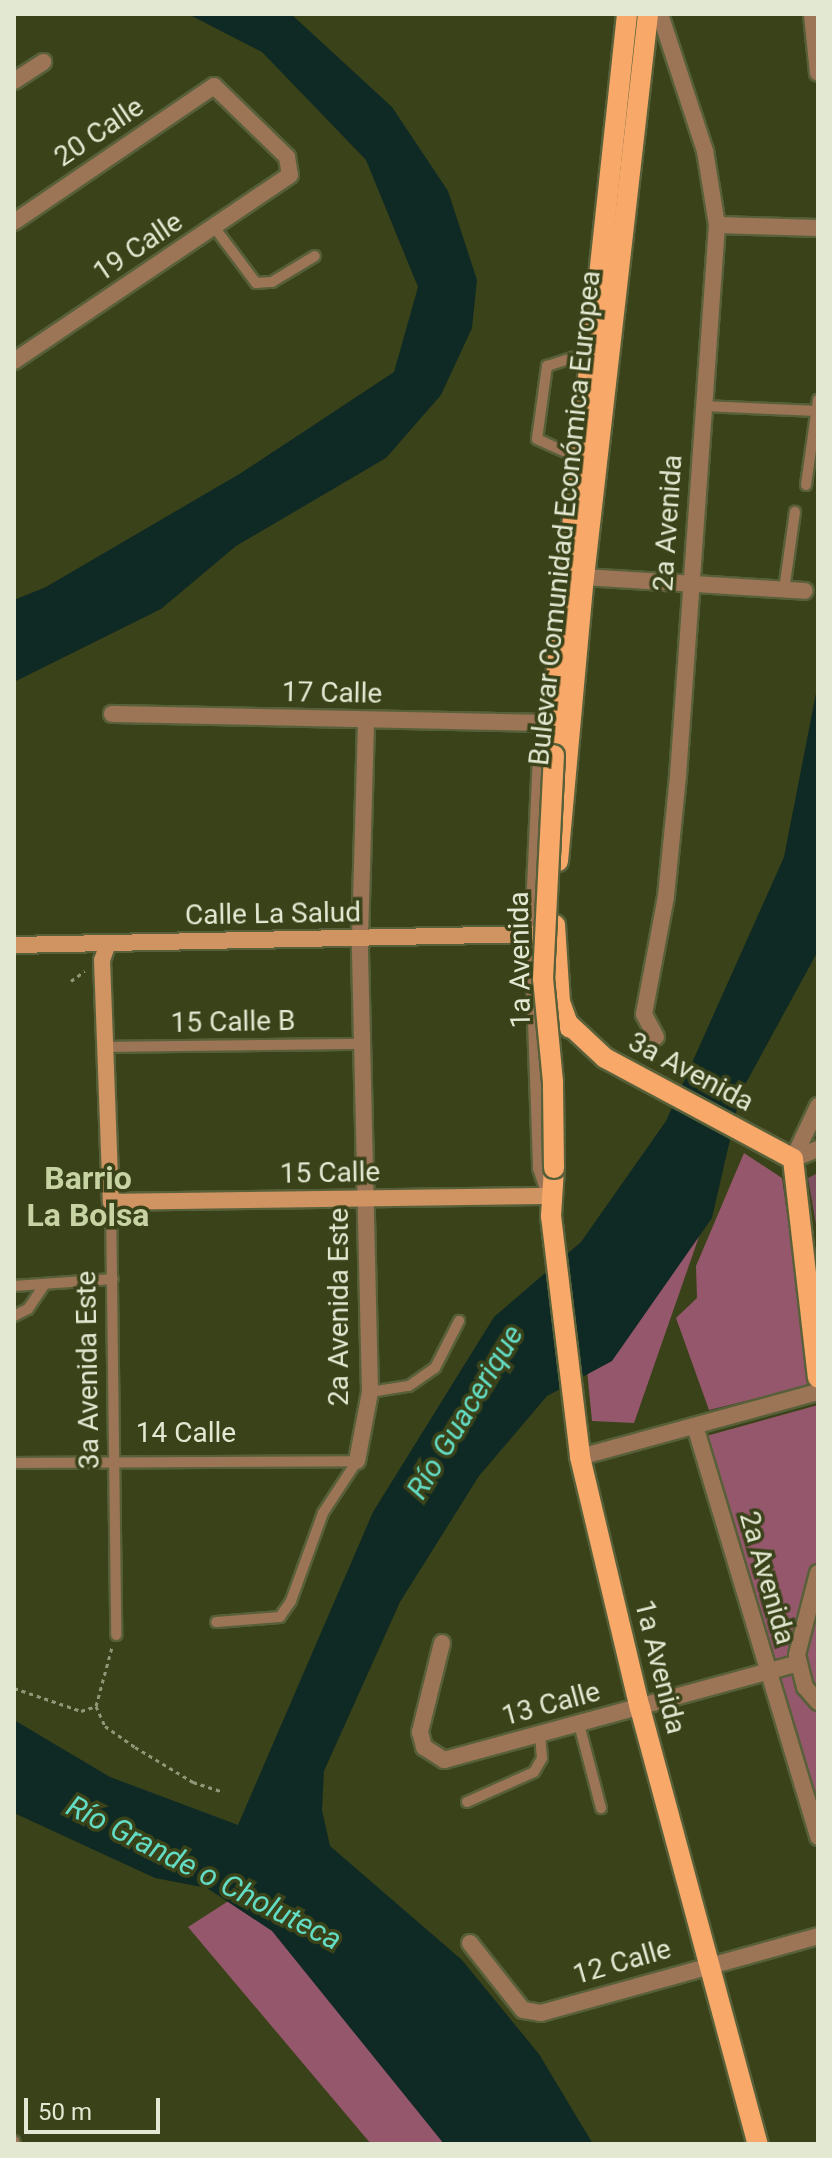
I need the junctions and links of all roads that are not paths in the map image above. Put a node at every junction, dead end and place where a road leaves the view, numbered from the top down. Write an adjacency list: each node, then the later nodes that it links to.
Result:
1 (627, 14): 14 (main road, Bulevar Comunidad Económica Europea)
2 (648, 14): 22 (main road, Bulevar Comunidad Económica Europea)
3 (660, 14): 10 (street, 2a Avenida)
4 (812, 14): 6 (street)
5 (43, 62): 7 (street)
6 (818, 73)
7 (14, 81)
8 (290, 175): 9 (street, 20 Calle); 11 (street, 19 Calle)
9 (14, 222)
10 (717, 225): 12 (street); 17 (street, 2a Avenida)
11 (214, 227): 13 (lane); 15 (street, 19 Calle)
12 (818, 228)
13 (315, 256)
14 (591, 352): 19 (main road, Bulevar Comunidad Económica Europea); 19 (lane)
15 (14, 361)
16 (818, 400): 18 (lane)
17 (702, 406): 18 (lane); 23 (street, 2a Avenida)
18 (817, 411): 20 (lane)
19 (579, 458): 28 (main road, Bulevar Comunidad Económica Europea)
20 (806, 485)
21 (795, 512): 24 (lane)
22 (584, 577): 23 (street); 33 (main road, Bulevar Comunidad Económica Europea)
23 (690, 584): 24 (street); 34 (street, 2a Avenida)
24 (784, 590): 25 (street)
25 (805, 591)
26 (112, 714): 27 (street, 17 Calle)
27 (366, 720): 28 (street, 17 Calle); 30 (street, 2a Avenida Este)
28 (551, 723): 29 (street, Bulevar Comunidad Económica Europea); 42 (main road, 1a Avenida, bridge)
29 (533, 934): 30 (main road, Calle La Salud); 33 (main road); 42 (street, 1a Avenida)
30 (360, 938): 31 (main road, Calle La Salud); 35 (street, 2a Avenida Este)
31 (100, 943): 32 (main road, Calle La Salud); 36 (main road, 3a Avenida Este)
32 (14, 945)
33 (569, 1027): 39 (main road, 3a Avenida)
34 (656, 1037)
35 (362, 1044): 36 (lane, 15 Calle B); 40 (street, 2a Avenida Este)
36 (104, 1047): 41 (main road, 3a Avenida Este)
37 (818, 1106): 39 (street)
38 (818, 1149): 39 (street)
39 (793, 1159): 48 (main road)
40 (364, 1199): 41 (main road, 15 Calle); 42 (main road, 15 Calle); 49 (street, 2a Avenida Este)
41 (111, 1202): 43 (lane, 3a Avenida Este)
42 (551, 1206): 52 (main road, 1a Avenida)
43 (113, 1279): 44 (lane); 53 (lane, 3a Avenida Este)
44 (44, 1285): 45 (lane); 46 (lane)
45 (14, 1286)
46 (14, 1316)
47 (459, 1321): 49 (lane)
48 (818, 1378)
49 (370, 1392): 54 (street, 2a Avenida Este)
50 (818, 1392): 51 (street)
51 (695, 1426): 52 (street); 61 (street, 2a Avenida)
52 (578, 1447): 63 (main road, 1a Avenida)
53 (115, 1459): 54 (lane, 14 Calle); 55 (lane, 14 Calle); 58 (lane, 3a Avenida Este)
54 (357, 1461): 57 (lane)
55 (14, 1463)
56 (818, 1573): 60 (street)
57 (216, 1622)
58 (116, 1635)
59 (442, 1643): 65 (street, 13 Calle)
60 (798, 1663): 61 (street, 13 Calle); 62 (street)
61 (768, 1672): 63 (street, 13 Calle); 68 (street, 2a Avenida)
62 (818, 1702)
63 (640, 1708): 64 (street, 13 Calle); 71 (main road, 1a Avenida)
64 (579, 1724): 65 (street, 13 Calle); 67 (lane)
65 (540, 1734): 66 (lane)
66 (467, 1802)
67 (601, 1808)
68 (818, 1837)
69 (818, 1936): 71 (street, 12 Calle)
70 (470, 1943): 71 (street, 12 Calle)
71 (710, 1964): 72 (main road, 1a Avenida)
72 (758, 2144)

